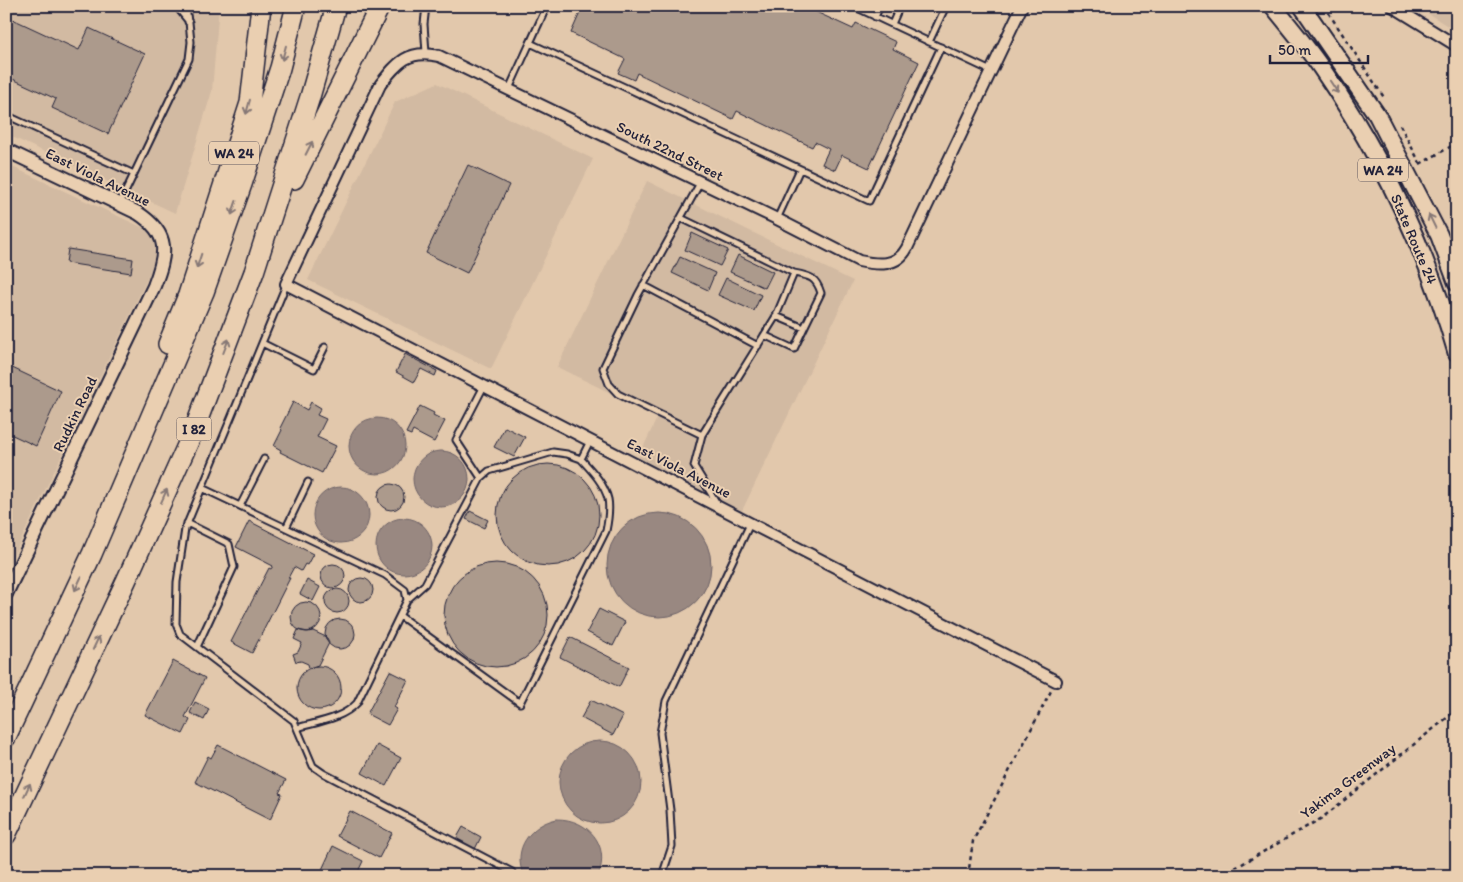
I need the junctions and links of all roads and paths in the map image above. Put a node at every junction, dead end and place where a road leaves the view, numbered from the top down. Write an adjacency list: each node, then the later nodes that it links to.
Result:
1 (176, 6): 18 (lane)
2 (186, 6): 18 (lane)
3 (261, 6): 63 (highway, WA 24, one-way to 63)
4 (296, 6): 63 (highway, one-way to 63)
5 (336, 6): 38 (highway, I 82)
6 (380, 6): 38 (highway, one-way to 6)
7 (426, 6): 24 (lane)
8 (547, 6): 21 (lane)
9 (853, 6): 17 (lane)
10 (880, 6): 17 (lane)
11 (900, 6): 19 (lane)
12 (946, 6): 20 (lane)
13 (1022, 6): 25 (street, South 22nd Street)
14 (1273, 6): 49 (main road, State Route 24 / WA 24, one-way to 49)
15 (1302, 6): 40 (main road, State Route 24 / WA 24, one-way to 15)
16 (1392, 6): 22 (street)
17 (875, 16): 19 (lane)
18 (189, 22): 32 (lane)
19 (892, 24): 20 (lane)
20 (929, 42): 23 (lane)
21 (530, 43): 26 (lane); 31 (lane)
22 (1457, 46)
23 (941, 47): 25 (lane); 31 (lane)
24 (426, 53): 26 (street, South 22nd Street); 41 (street)
25 (991, 71): 36 (street, South 22nd Street)
26 (508, 90): 33 (street, South 22nd Street)
27 (6, 115): 32 (lane)
28 (1457, 143): 30 (path)
29 (6, 150): 34 (street, East Viola Avenue)
30 (1420, 164)
31 (800, 169): 36 (lane)
32 (134, 174): 34 (lane)
33 (701, 182): 35 (lane); 36 (street, South 22nd Street)
34 (119, 204): 37 (street, East Viola Avenue)
35 (681, 218): 39 (lane); 42 (lane)
36 (777, 219)
37 (163, 245): 64 (street, Rudkin Road)
38 (254, 272): 72 (highway, I 82, one-way to 38)
39 (794, 273): 43 (lane); 44 (lane)
40 (1457, 283)
41 (286, 284): 46 (lane); 50 (street, East Viola Avenue)
42 (643, 285): 47 (lane); 51 (lane)
43 (776, 316): 44 (lane); 45 (lane)
44 (804, 328): 45 (lane)
45 (764, 336): 47 (lane)
46 (262, 343): 48 (lane); 57 (lane)
47 (758, 346): 51 (lane)
48 (325, 347)
49 (1457, 354)
50 (484, 386): 52 (street, East Viola Avenue); 55 (lane)
51 (702, 436): 59 (lane)
52 (590, 441): 54 (lane); 59 (street, East Viola Avenue)
53 (264, 459): 58 (lane)
54 (581, 459): 55 (lane); 66 (lane)
55 (481, 478): 65 (lane)
56 (308, 482): 62 (lane)
57 (202, 488): 58 (lane); 60 (lane)
58 (240, 506): 62 (lane)
59 (719, 506): 61 (street, East Viola Avenue)
60 (187, 523): 67 (lane); 67 (lane)
61 (750, 524): 68 (street, East Viola Avenue); 74 (lane)
62 (286, 528): 65 (lane)
63 (92, 554): 71 (highway, one-way to 71)
64 (6, 594)
65 (407, 600): 66 (lane)
66 (400, 616): 70 (lane)
67 (197, 647): 70 (lane)
68 (1056, 681): 75 (path)
69 (1457, 710): 76 (path, Yakima Greenway)
70 (297, 728): 73 (lane)
71 (6, 737)
72 (6, 835)
73 (512, 872)
74 (662, 876)
75 (968, 876)
76 (1220, 876)

